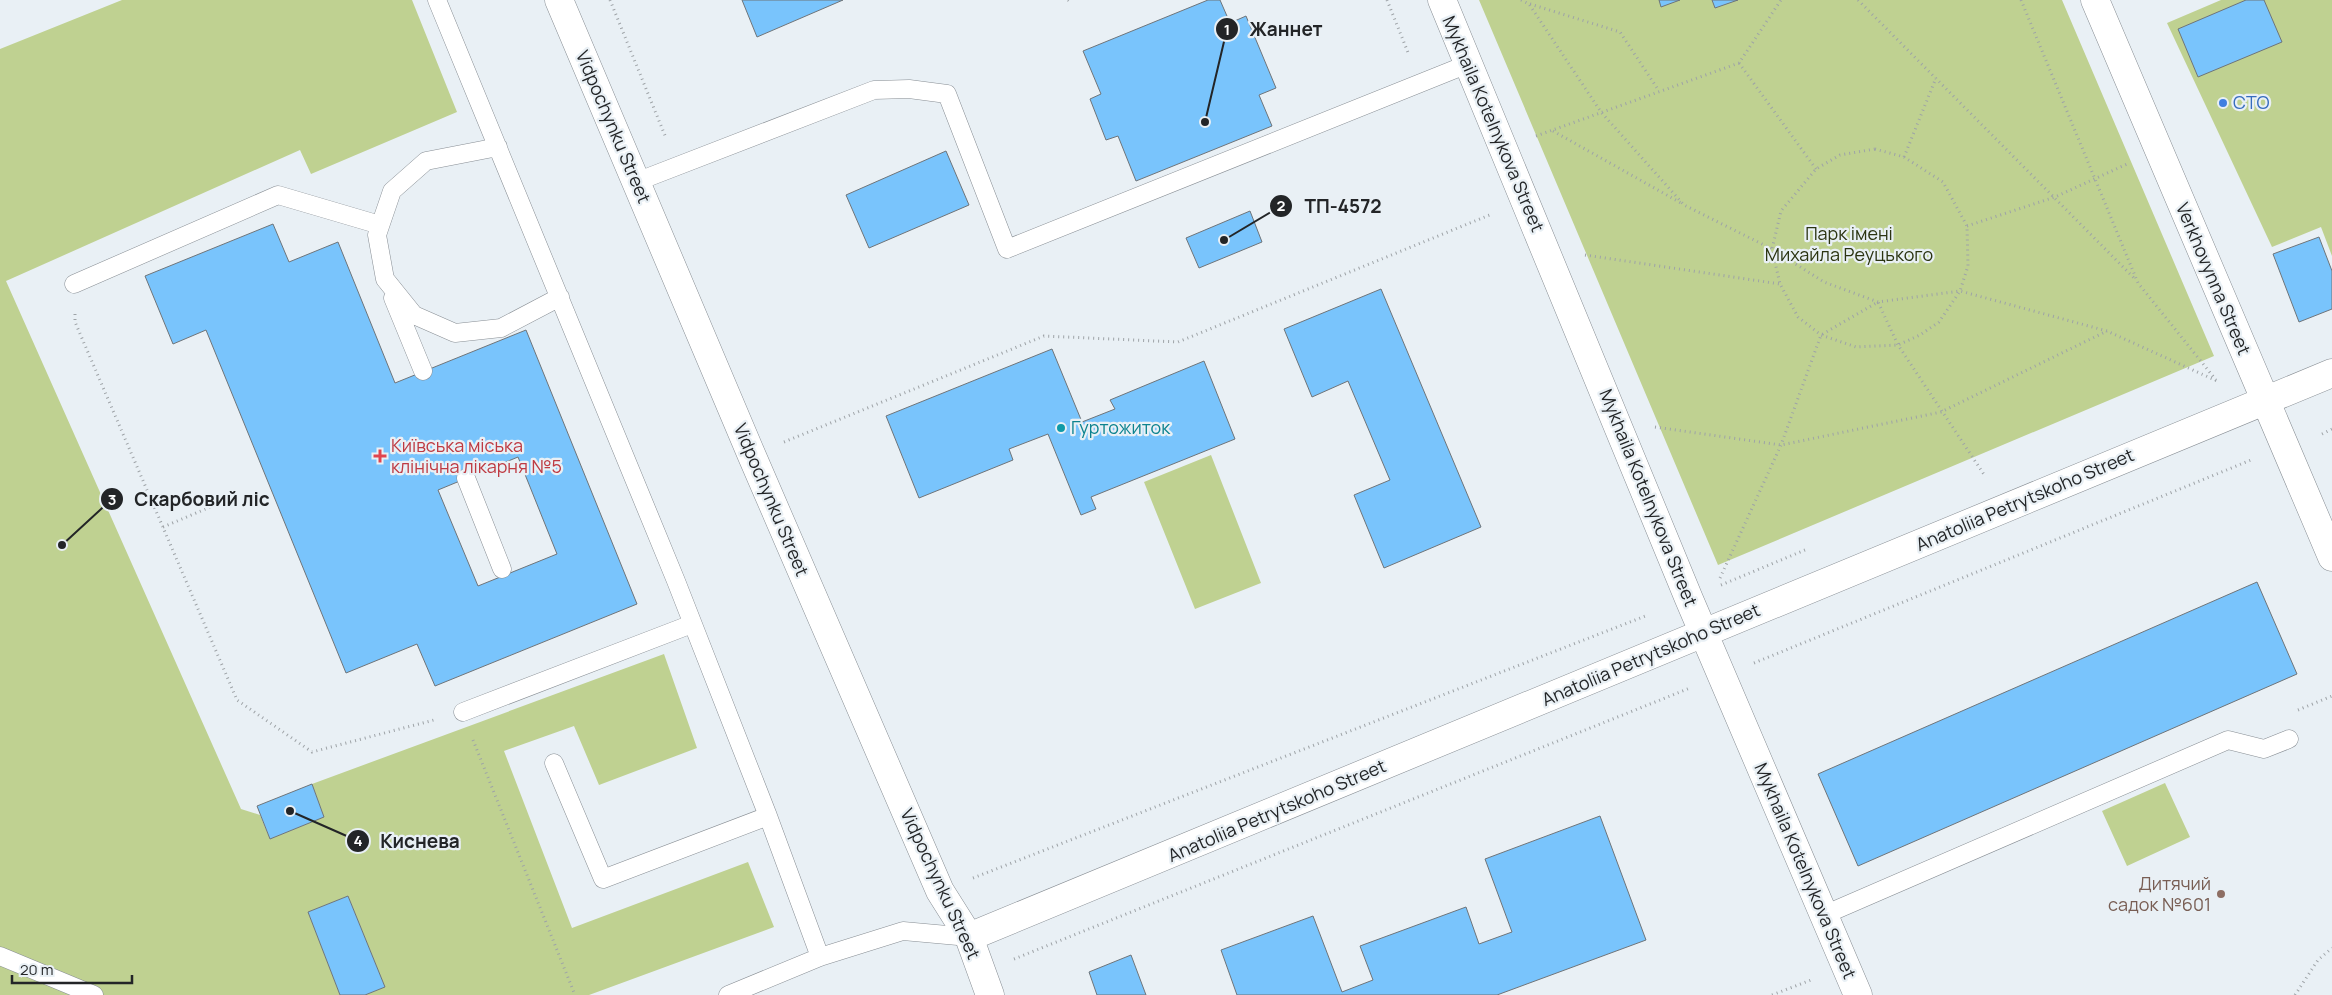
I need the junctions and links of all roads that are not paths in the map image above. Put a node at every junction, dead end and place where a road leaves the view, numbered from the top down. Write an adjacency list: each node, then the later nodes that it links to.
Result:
1 (437, 0): 6 (lane)
2 (559, 0): 7 (street, Vidpochynku Street)
3 (1442, 0): 5 (street, Mykhaila Kotelnykova Street)
4 (2095, 0): 14 (street, Verkhovynna Street)
5 (1468, 64): 7 (lane); 19 (street, Mykhaila Kotelnykova Street)
6 (498, 147): 8 (lane); 11 (lane)
7 (636, 182): 25 (street, Vidpochynku Street)
8 (380, 225): 9 (lane); 10 (lane)
9 (385, 279): 11 (lane); 12 (lane)
10 (74, 284)
11 (560, 297): 18 (lane)
12 (423, 371)
13 (2332, 373): 14 (street, Anatoliia Petrytskoho Street)
14 (2266, 400): 16 (street, Verkhovynna Street); 19 (street, Anatoliia Petrytskoho Street)
15 (466, 478): 17 (lane)
16 (2332, 557)
17 (502, 569)
18 (692, 624): 20 (lane); 23 (lane)
19 (1704, 634): 24 (street, Mykhaila Kotelnykova Street); 25 (street, Anatoliia Petrytskoho Street)
20 (462, 712)
21 (2289, 739): 24 (lane)
22 (554, 763): 23 (lane)
23 (768, 816): 27 (lane)
24 (1824, 915): 31 (street, Mykhaila Kotelnykova Street)
25 (969, 937): 27 (lane); 28 (street, Vidpochynku Street)
26 (0, 956): 29 (lane)
27 (820, 957): 30 (lane)
28 (986, 984)
29 (94, 995)
30 (728, 995)
31 (1858, 995)

